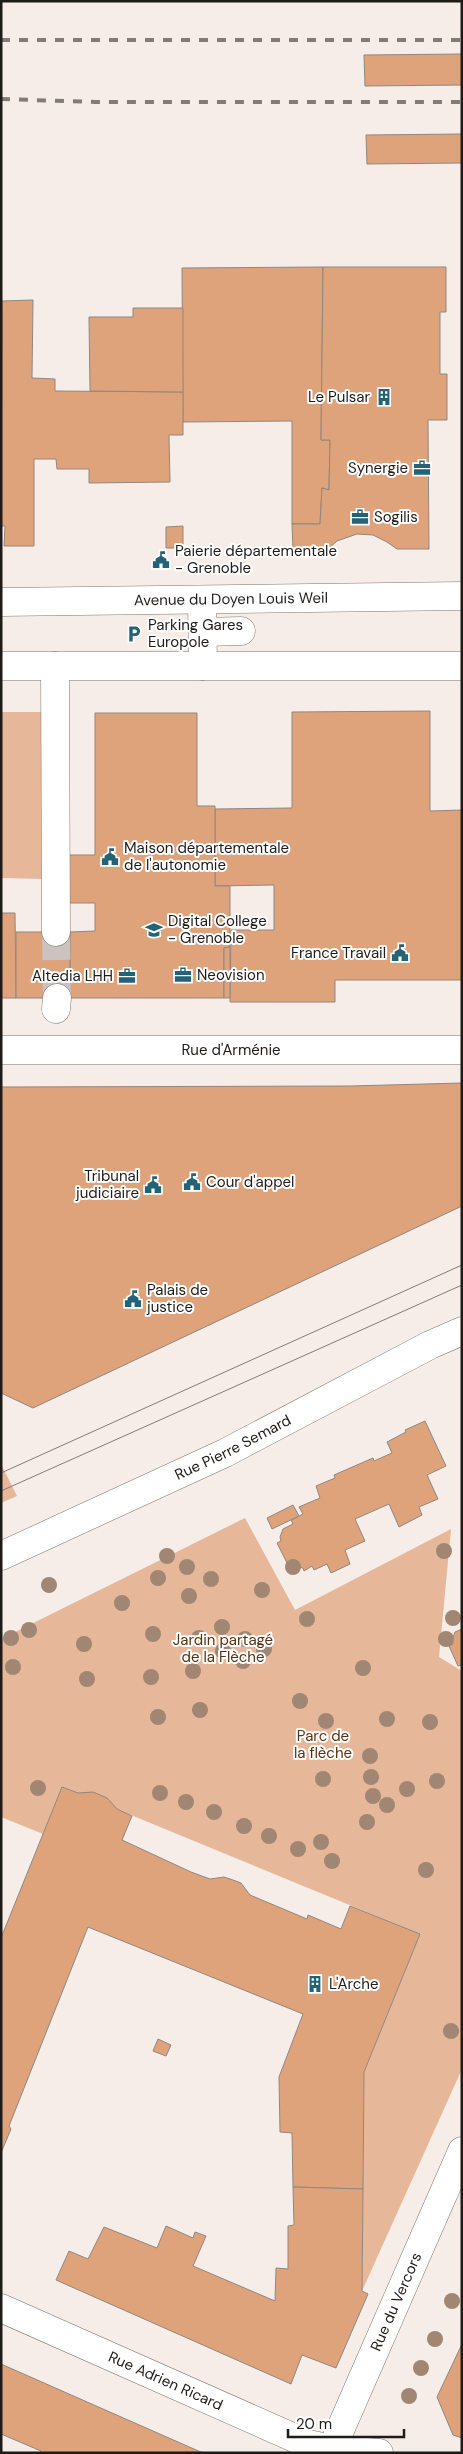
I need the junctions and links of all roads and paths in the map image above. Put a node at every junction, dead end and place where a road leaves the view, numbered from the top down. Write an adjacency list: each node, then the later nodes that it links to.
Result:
1 (462, 596): 2 (street, Avenue du Doyen Louis Weil)
2 (202, 601): 3 (street, Avenue du Doyen Louis Weil); 5 (street)
3 (1, 602)
4 (241, 631): 5 (street)
5 (203, 632): 8 (street)
6 (1, 666): 7 (street)
7 (55, 666): 8 (street); 10 (street)
8 (203, 666): 9 (street)
9 (462, 666)
10 (56, 932)
11 (1, 1050): 12 (street, Rue d'Arménie)
12 (462, 1050)
13 (462, 1331): 14 (street, Rue Pierre Semard)
14 (1, 1556)
15 (462, 2151): 17 (street, Rue du Vercors)
16 (1, 2308): 17 (street, Rue Adrien Ricard)
17 (331, 2451): 18 (street, Rue Adrien Ricard)
18 (380, 2453)

